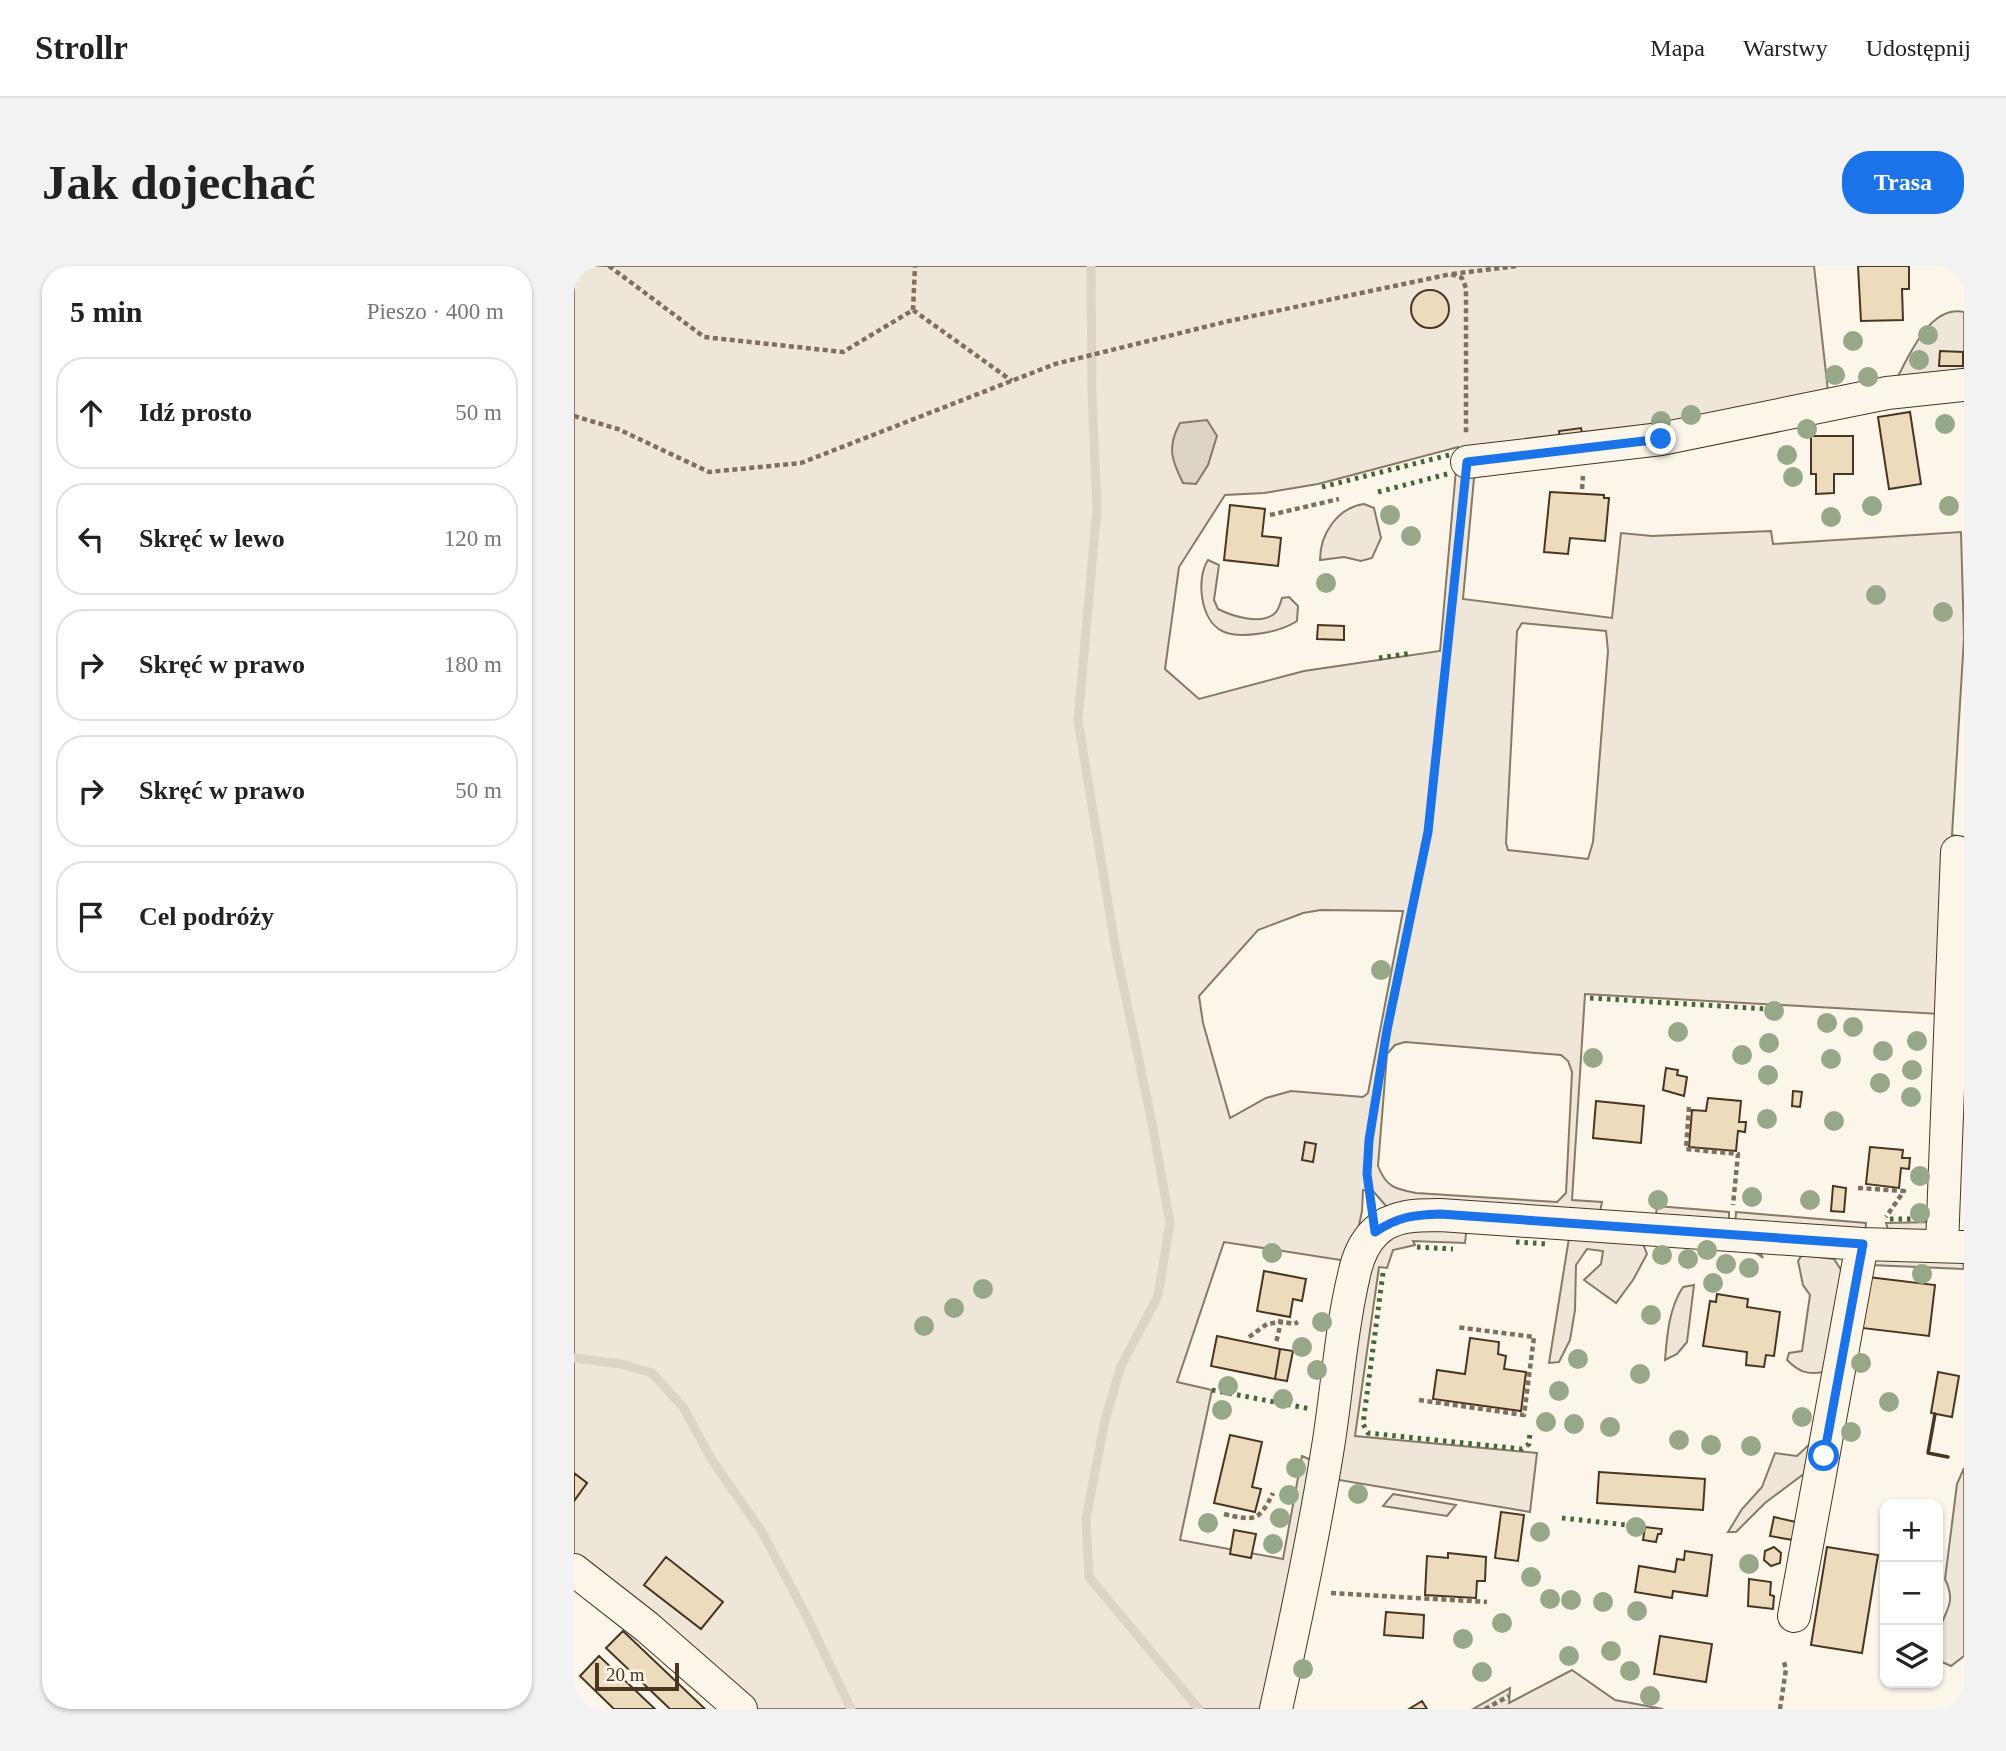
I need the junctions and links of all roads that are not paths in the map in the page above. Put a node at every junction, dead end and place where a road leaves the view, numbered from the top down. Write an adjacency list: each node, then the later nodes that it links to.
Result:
1 (1964, 385): 2 (street)
2 (1467, 462)
3 (1957, 852): 5 (street)
4 (1870, 1233): 5 (street); 7 (street); 9 (street)
5 (1953, 1247)
6 (574, 1570): 8 (street)
7 (1794, 1616)
8 (741, 1709)
9 (1276, 1709)

